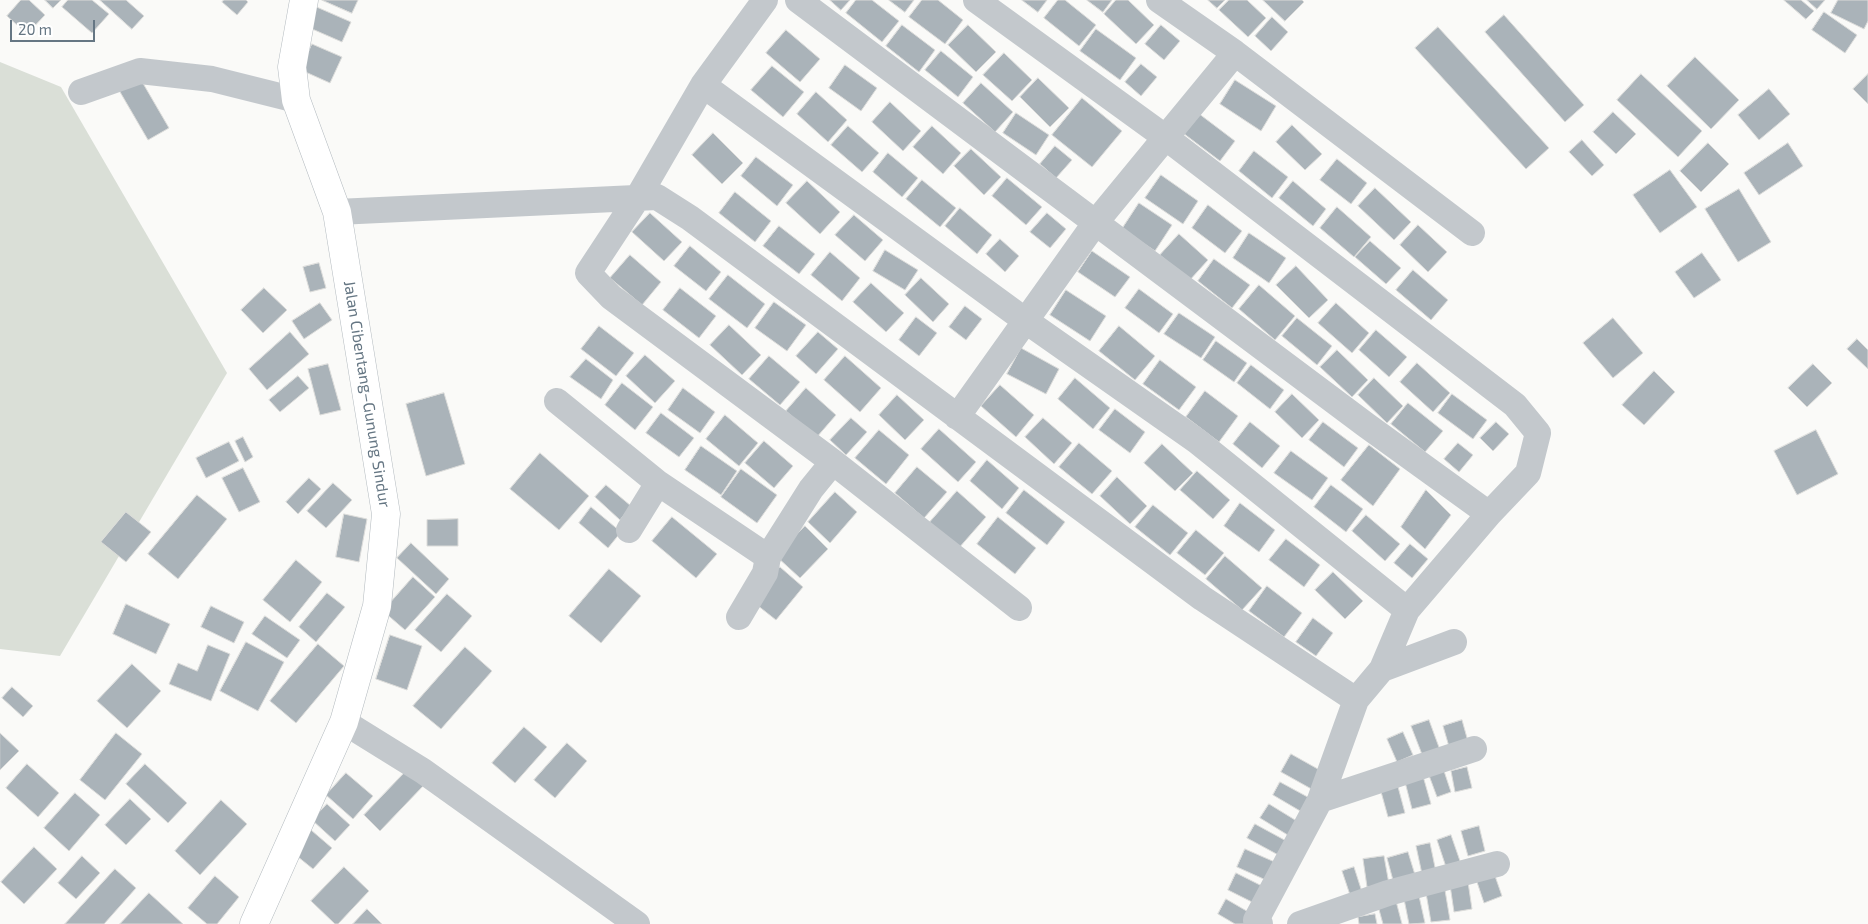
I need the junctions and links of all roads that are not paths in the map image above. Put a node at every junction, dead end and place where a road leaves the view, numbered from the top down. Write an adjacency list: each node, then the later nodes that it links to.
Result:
1 (304, 0): 9 (street, Jalan Cibentang–Gunung Sindur)
2 (765, 0): 7 (street)
3 (798, 0): 13 (street)
4 (976, 0): 10 (street)
5 (1159, 0): 6 (street)
6 (1235, 53): 10 (street); 14 (street)
7 (703, 85): 11 (street); 15 (street)
8 (81, 92): 9 (street)
9 (296, 100): 12 (street, Jalan Cibentang–Gunung Sindur)
10 (1165, 137): 13 (street); 20 (street)
11 (638, 197): 12 (street); 17 (street); 18 (street)
12 (337, 212): 29 (street, Jalan Cibentang–Gunung Sindur)
13 (1096, 222): 15 (street); 20 (street)
14 (1472, 233)
15 (1026, 321): 17 (street); 24 (street)
16 (557, 401): 19 (street)
17 (957, 417): 28 (street)
18 (833, 462): 22 (street); 23 (street)
19 (658, 483): 21 (street); 22 (street)
20 (1489, 514): 24 (street)
21 (629, 530)
22 (768, 557): 25 (street)
23 (1019, 608)
24 (1407, 610): 27 (street)
25 (739, 617)
26 (1454, 642): 27 (street)
27 (1382, 668): 28 (street)
28 (1356, 700): 31 (street)
29 (344, 722): 33 (street, Jalan Cibentang–Gunung Sindur); 34 (street)
30 (1474, 749): 31 (street)
31 (1320, 800): 35 (street)
32 (1497, 864): 36 (street)
33 (254, 924)
34 (637, 924)
35 (1260, 924)
36 (1300, 924)

